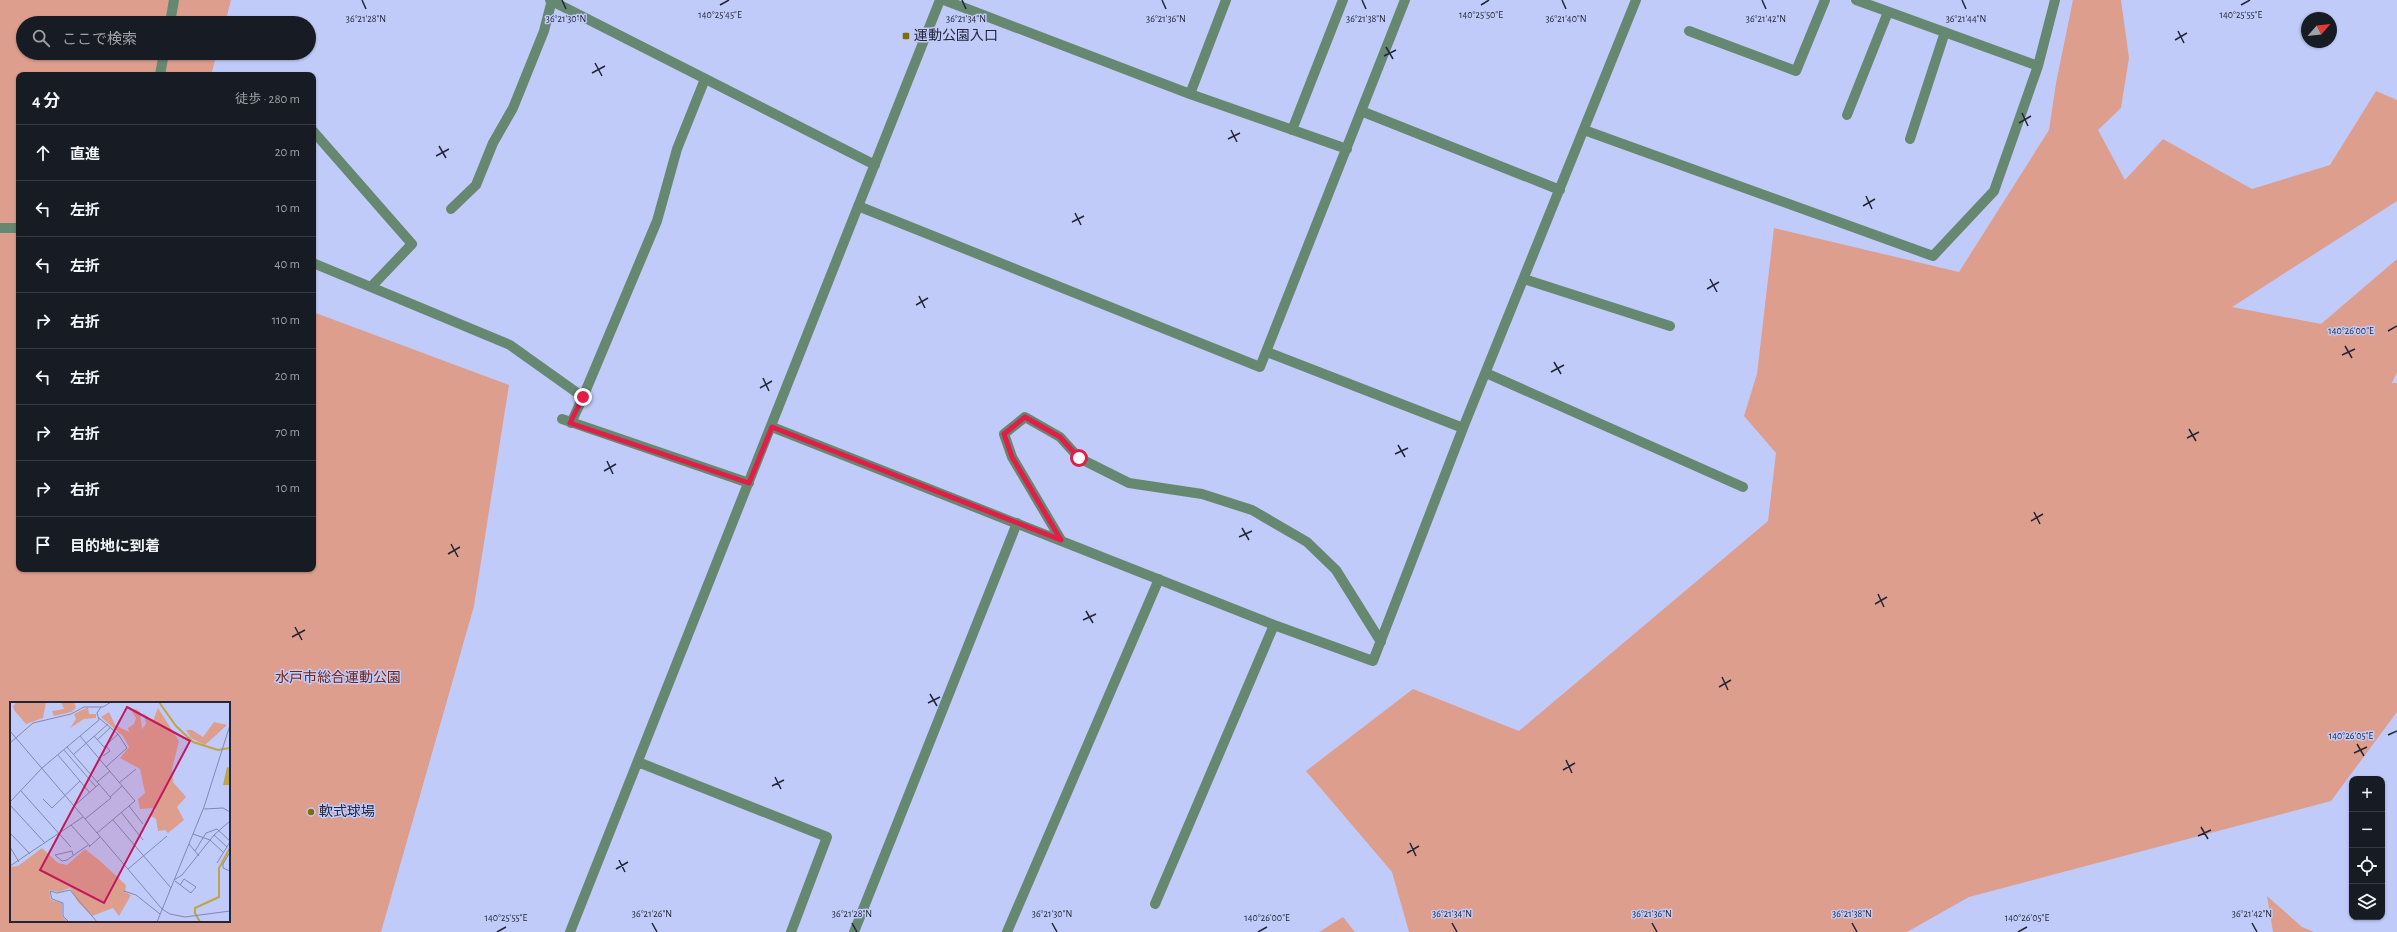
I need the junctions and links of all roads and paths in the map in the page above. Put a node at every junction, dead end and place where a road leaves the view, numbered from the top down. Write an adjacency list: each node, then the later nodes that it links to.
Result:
1 (174, 0): 13 (street)
2 (551, 0): 19 (street); 31 (street)
3 (940, 0): 28 (street)
4 (944, 0): 20 (street)
5 (1226, 0): 20 (street)
6 (1343, 0): 23 (street)
7 (1405, 0): 21 (street)
8 (1636, 0): 24 (street)
9 (1825, 0): 14 (street)
10 (1856, 0): 12 (street)
11 (2055, 0): 17 (street)
12 (1888, 12): 15 (street); 22 (street)
13 (171, 16)
14 (1689, 31)
15 (1945, 32): 17 (street); 26 (street)
16 (163, 60): 18 (street)
17 (2038, 66): 24 (street)
18 (161, 72)
19 (705, 79): 28 (street); 40 (street)
20 (1190, 94): 23 (street)
21 (1362, 111): 27 (street); 29 (street)
22 (1847, 115)
23 (1292, 130): 27 (street)
24 (1584, 130): 29 (street)
25 (316, 134): 36 (street)
26 (1910, 139)
27 (1347, 148): 38 (street)
28 (875, 165): 30 (street)
29 (1560, 190): 35 (street)
30 (858, 206): 38 (street); 41 (street)
31 (451, 208)
32 (0, 228): 33 (street)
33 (16, 228)
34 (316, 264): 36 (street)
35 (1524, 279): 37 (street); 39 (street)
36 (371, 287): 40 (street)
37 (1670, 326)
38 (1267, 352): 42 (street)
39 (1486, 373): 42 (street); 44 (street)
40 (583, 397): 43 (street)
41 (772, 427): 43 (street); 45 (street)
42 (1463, 428): 49 (street)
43 (749, 483): 50 (street)
44 (1743, 488)
45 (1017, 523): 46 (street); 54 (street)
46 (1061, 540): 47 (street); 49 (street)
47 (1159, 579): 48 (street); 55 (street)
48 (1274, 625): 49 (street); 51 (street)
49 (1381, 642)
50 (638, 762): 52 (street); 53 (street)
51 (1156, 904)
52 (570, 932)
53 (791, 932)
54 (854, 932)
55 (1007, 932)

